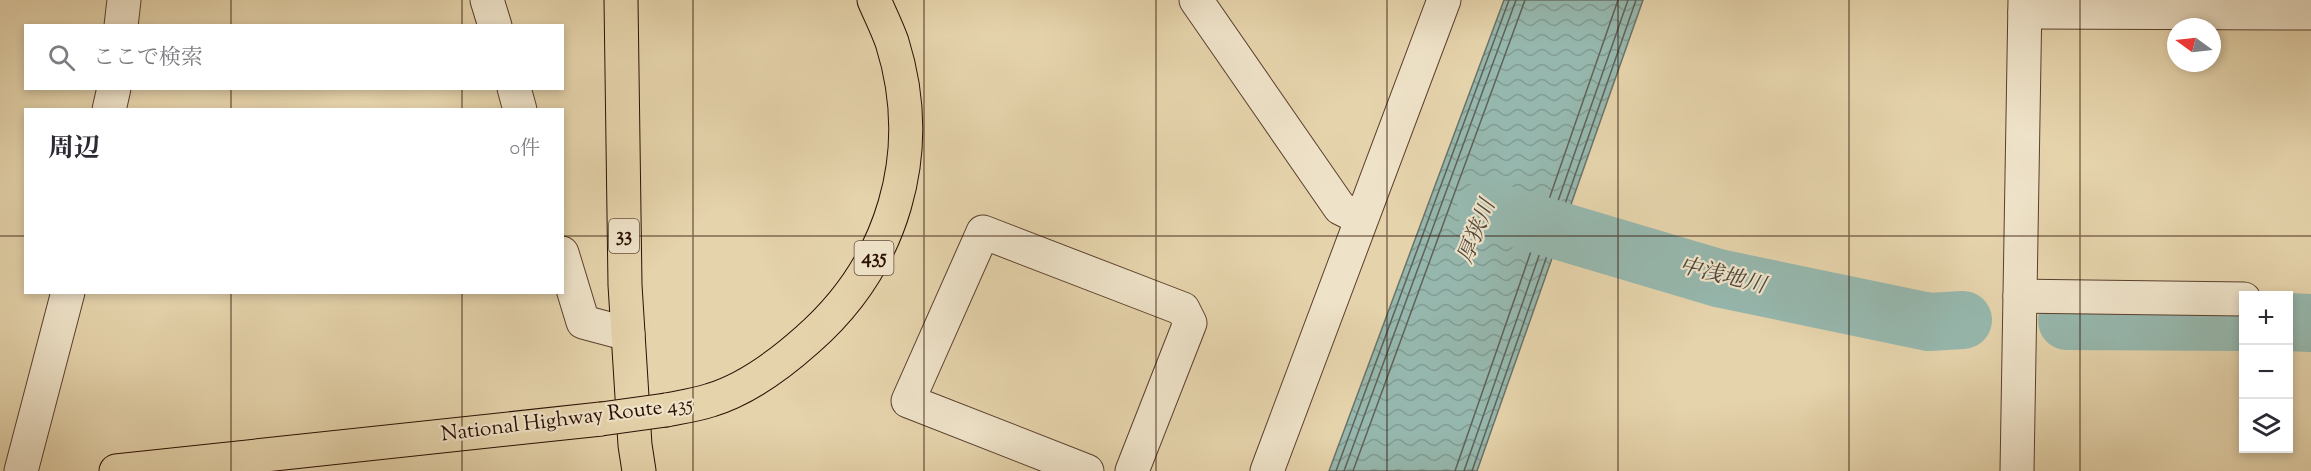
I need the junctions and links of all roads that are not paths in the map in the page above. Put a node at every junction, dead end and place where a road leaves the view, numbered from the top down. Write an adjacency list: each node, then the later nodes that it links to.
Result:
1 (124, 0): 10 (street)
2 (487, 0): 11 (street)
3 (621, 0): 21 (main road, 33)
4 (874, 0): 23 (main road, National Highway Route 435 / 435, bridge)
5 (1196, 0): 16 (street)
6 (1444, 0): 16 (street)
7 (2025, 6): 8 (street); 19 (street)
8 (2278, 7): 9 (street)
9 (2311, 13)
10 (121, 24)
11 (494, 24)
12 (114, 90): 14 (street)
13 (515, 90): 15 (street)
14 (109, 108)
15 (519, 108)
16 (1360, 218): 27 (street)
17 (564, 260): 21 (street)
18 (67, 294): 22 (street)
19 (2020, 296): 20 (street); 28 (street)
20 (2239, 300)
21 (628, 333): 24 (main road, 33)
22 (21, 471)
23 (116, 471)
24 (639, 471)
25 (1087, 471): 26 (street)
26 (1132, 471)
27 (1267, 471)
28 (2017, 471)

